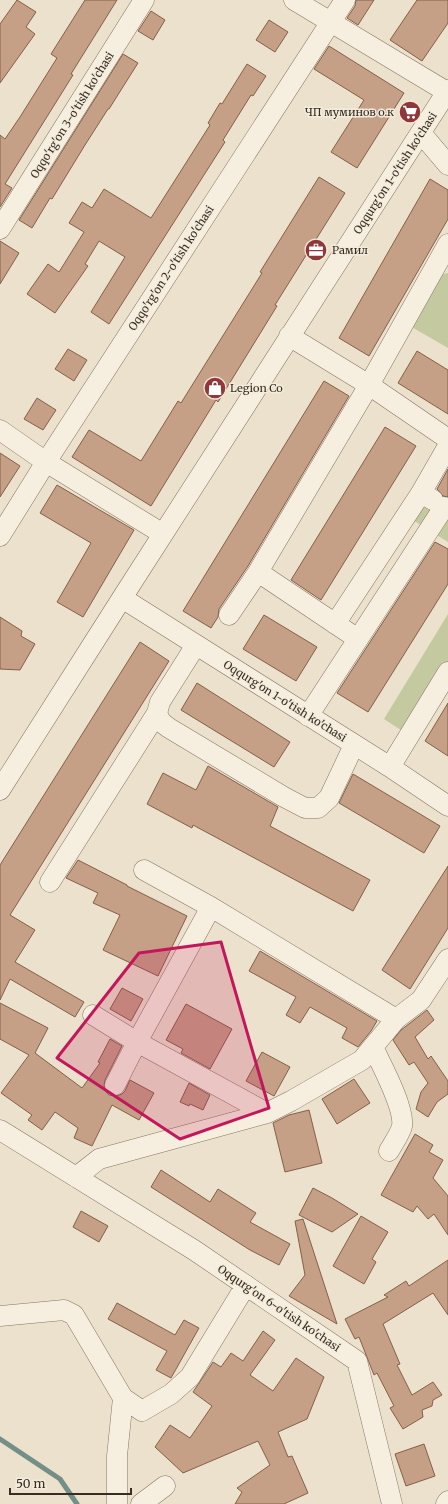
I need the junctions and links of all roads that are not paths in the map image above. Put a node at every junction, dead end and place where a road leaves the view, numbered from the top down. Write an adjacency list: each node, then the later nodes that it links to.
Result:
1 (144, 0): 8 (street, Oqqo'rg'on 3-o'tish ko'chasi)
2 (294, 0): 4 (street)
3 (345, 0): 4 (street, Oqqo'rg'on 2-o'tish ko'chasi)
4 (330, 22): 5 (street); 15 (street, Oqqo'rg'on 2-o'tish ko'chasi)
5 (447, 91): 6 (street, Oqqurg'on 1-o'tish ko'chasi)
6 (420, 133): 7 (street); 10 (street, Oqqurg'on 1-o'tish ko'chasi)
7 (448, 165)
8 (0, 229)
9 (448, 244): 11 (street)
10 (289, 336): 11 (street); 18 (street, Oqqurg'on 1-o'tish ko'chasi)
11 (369, 385): 13 (street); 20 (street)
12 (0, 430): 15 (street)
13 (448, 439)
14 (448, 446): 16 (street)
15 (46, 462): 18 (street); 19 (street, Oqqo'rg'on 2-o'tish ko'chasi)
16 (421, 493): 17 (street); 23 (street)
17 (446, 508): 24 (street)
18 (163, 534): 21 (street, Oqqurg'on 1-o'tish ko'chasi)
19 (0, 536)
20 (258, 572): 22 (street); 23 (street)
21 (122, 598): 25 (street, Oqqurg'on 1-o'tish ko'chasi); 31 (street, Oqqurg'on 1-o'tish ko'chasi)
22 (229, 615)
23 (335, 624): 24 (street)
24 (358, 639): 28 (street)
25 (196, 645): 27 (street); 28 (street, Oqqurg'on 1-o'tish ko'chasi)
26 (448, 672): 30 (street)
27 (157, 713): 29 (street); 34 (street)
28 (308, 716): 29 (street, Oqqurg'on 1-o'tish ko'chasi)
29 (354, 745): 30 (street, Oqqurg'on 1-o'tish ko'chasi)
30 (390, 767): 32 (street, Oqqurg'on 1-o'tish ko'chasi)
31 (0, 790)
32 (448, 806)
33 (144, 870): 35 (street)
34 (50, 882)
35 (211, 907): 38 (street); 39 (street)
36 (448, 959): 38 (street)
37 (93, 1015): 39 (street)
38 (396, 1019): 40 (street)
39 (137, 1042): 41 (street); 42 (street)
40 (373, 1047): 42 (street); 44 (street)
41 (115, 1085)
42 (267, 1113): 45 (street)
43 (0, 1130): 45 (street, Oqqurg'on 6-o'tish ko'chasi)
44 (389, 1151)
45 (76, 1177): 46 (street, Oqqurg'on 6-o'tish ko'chasi)
46 (246, 1285): 48 (street); 53 (street, Oqqurg'on 6-o'tish ko'chasi)
47 (0, 1316): 48 (street)
48 (123, 1398): 51 (street)
49 (165, 1486): 52 (street)
50 (448, 1501): 54 (street)
51 (117, 1504)
52 (141, 1504)
53 (392, 1504)
54 (446, 1504)

